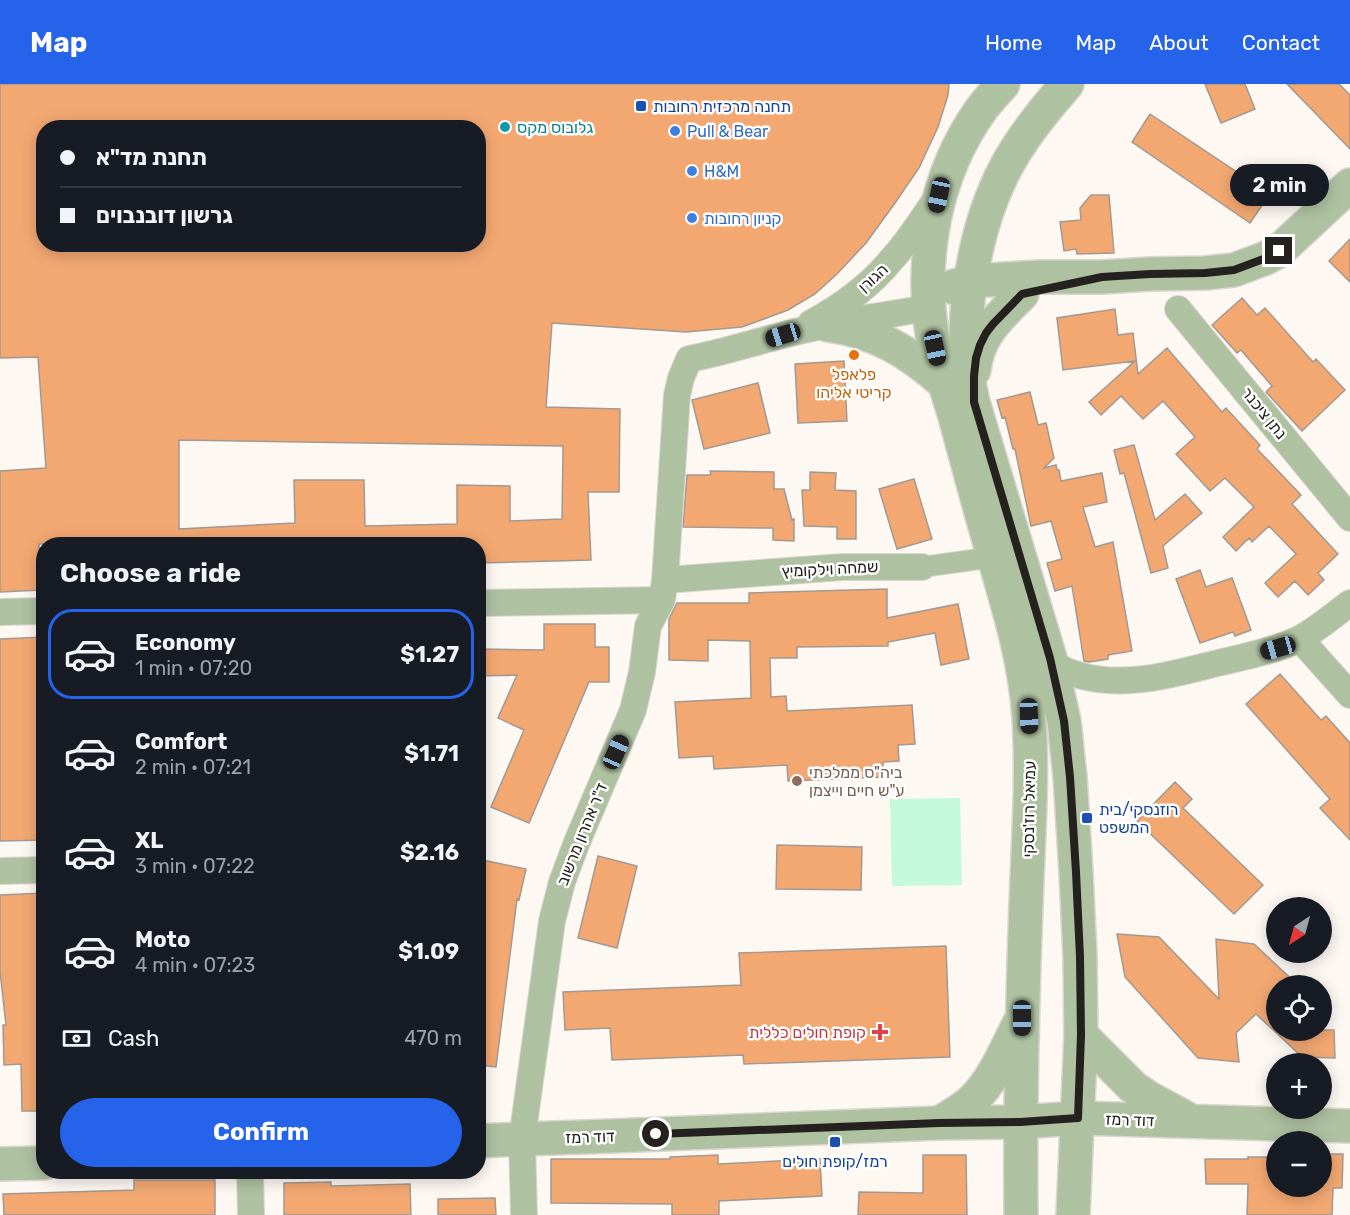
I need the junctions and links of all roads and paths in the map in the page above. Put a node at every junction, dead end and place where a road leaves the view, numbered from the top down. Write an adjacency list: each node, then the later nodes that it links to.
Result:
1 (1003, 84): 3 (street, עמיאל רוז'נסקי)
2 (1067, 84): 6 (street)
3 (986, 97): 5 (street, עמיאל רוז'נסקי)
4 (1350, 185): 7 (street)
5 (939, 195): 9 (street, עמיאל רוז'נסקי); 12 (street, הגורן)
6 (985, 221): 7 (street); 8 (street)
7 (1031, 285): 8 (street, הגורן); 15 (street)
8 (970, 293): 9 (street, הגורן); 15 (street)
9 (929, 308): 11 (street, הגורן); 14 (street, עמיאל רוז'נסקי)
10 (1178, 309): 16 (street, נתן ציכנר)
11 (828, 325): 12 (street, הגורן); 14 (street)
12 (783, 335): 13 (street, הגורן)
13 (689, 359): 19 (street, ד"ר אהרון מרשוב)
14 (944, 384): 17 (street, עמיאל רוז'נסקי)
15 (974, 402): 25 (street)
16 (1350, 518)
17 (994, 557): 18 (street, שמחה וילקומיץ); 31 (street, עמיאל רוז'נסקי)
18 (922, 567): 19 (street, שמחה וילקומיץ)
19 (664, 590): 20 (street, שמחה וילקומיץ); 38 (street, ד"ר אהרון מרשוב)
20 (486, 602)
21 (1350, 603): 24 (street)
22 (36, 611): 23 (street)
23 (0, 612)
24 (1300, 639): 26 (street); 27 (street)
25 (1050, 658): 26 (street); 28 (street)
26 (1102, 681): 28 (street)
27 (1350, 695)
28 (1064, 721): 32 (street)
29 (36, 870): 30 (street)
30 (0, 871)
31 (1022, 1018): 35 (street, עמיאל רוז'נסקי); 36 (street)
32 (1081, 1035): 33 (street); 34 (street)
33 (1078, 1118): 34 (street, דוד רמז); 35 (street, דוד רמז); 47 (street)
34 (1193, 1121): 37 (street, דוד רמז)
35 (1020, 1122): 36 (street, דוד רמז); 46 (street, עמיאל רוז'נסקי)
36 (939, 1123): 38 (street, דוד רמז)
37 (1350, 1126)
38 (522, 1138): 39 (street, דוד רמז); 45 (street, ד"ר אהרון מרשוב)
39 (486, 1141)
40 (36, 1163): 41 (street)
41 (0, 1165): 42 (street)
42 (0, 1175)
43 (250, 1179): 44 (street)
44 (251, 1215)
45 (524, 1215)
46 (1021, 1215)
47 (1073, 1215)

